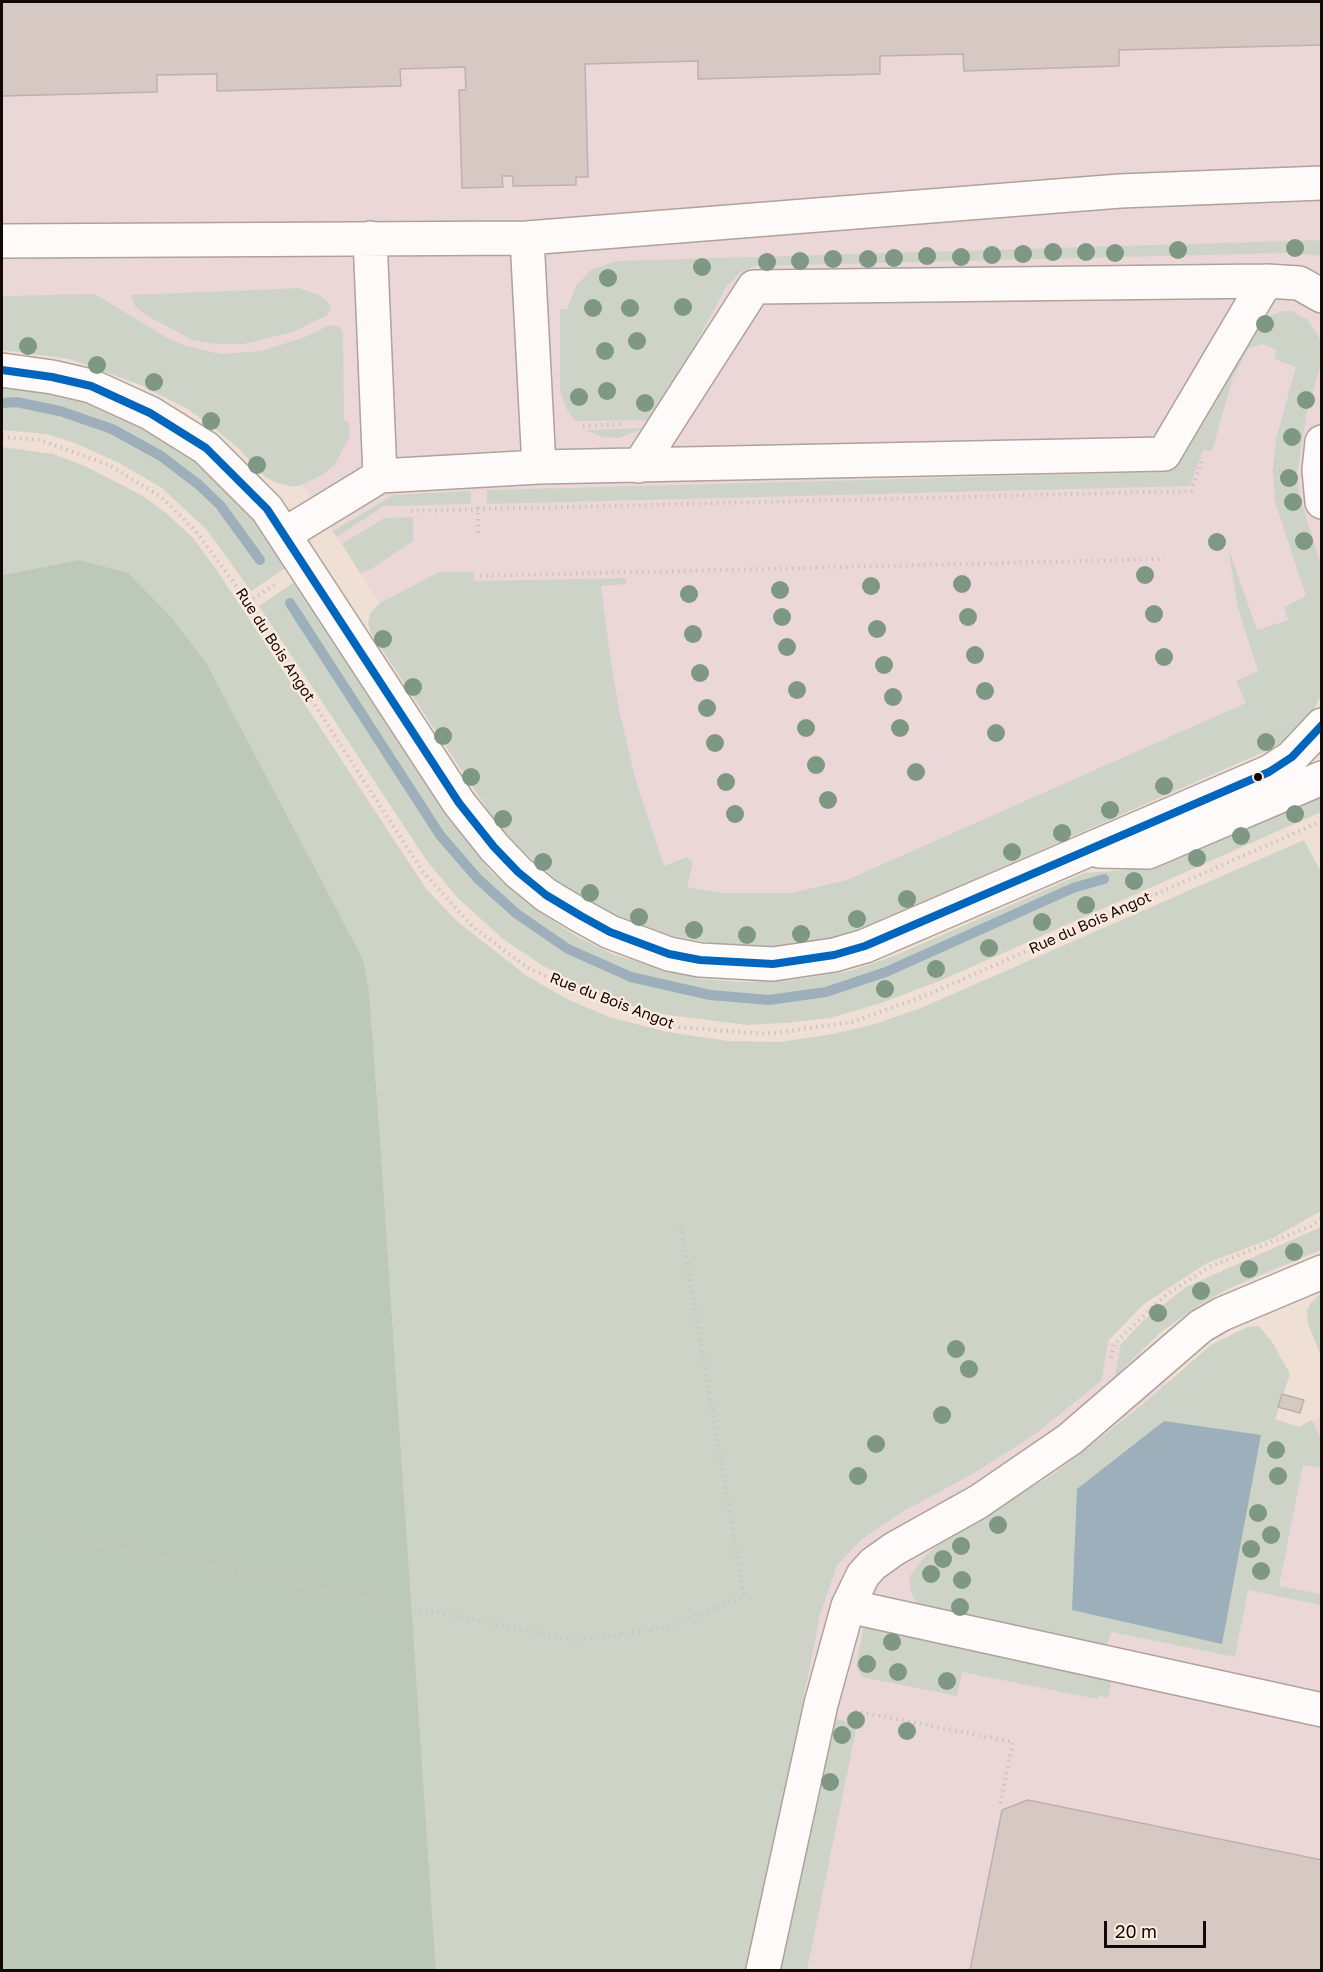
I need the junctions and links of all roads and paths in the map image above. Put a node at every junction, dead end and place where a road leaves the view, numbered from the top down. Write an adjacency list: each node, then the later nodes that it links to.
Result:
1 (1322, 183): 3 (street)
2 (370, 238): 3 (street); 4 (street); 15 (street)
3 (527, 238): 14 (street)
4 (2, 242)
5 (1266, 281): 6 (street); 13 (street); 13 (street)
6 (1322, 296)
7 (2, 370): 20 (street)
8 (629, 424): 9 (path)
9 (583, 426)
10 (2, 438): 25 (path, Rue du Bois Angot)
11 (1322, 442): 17 (street)
12 (1203, 454): 18 (path)
13 (639, 466): 14 (street)
14 (539, 467): 15 (street)
15 (380, 476): 20 (street)
16 (478, 501): 18 (path)
17 (1322, 502)
18 (478, 510): 19 (path); 21 (path)
19 (399, 511)
20 (285, 534): 31 (street)
21 (478, 537)
22 (1164, 559): 23 (path)
23 (480, 576)
24 (284, 579): 25 (path)
25 (248, 602): 30 (path, Rue du Bois Angot)
26 (1322, 725): 28 (street)
27 (1322, 764): 28 (street)
28 (1269, 772): 31 (street)
29 (1322, 778): 31 (street)
30 (1322, 821)
31 (1088, 850)
32 (680, 1222): 34 (path)
33 (1322, 1272): 35 (street)
34 (2, 1526)
35 (848, 1606): 36 (street); 37 (street)
36 (1322, 1710)
37 (763, 1971)

